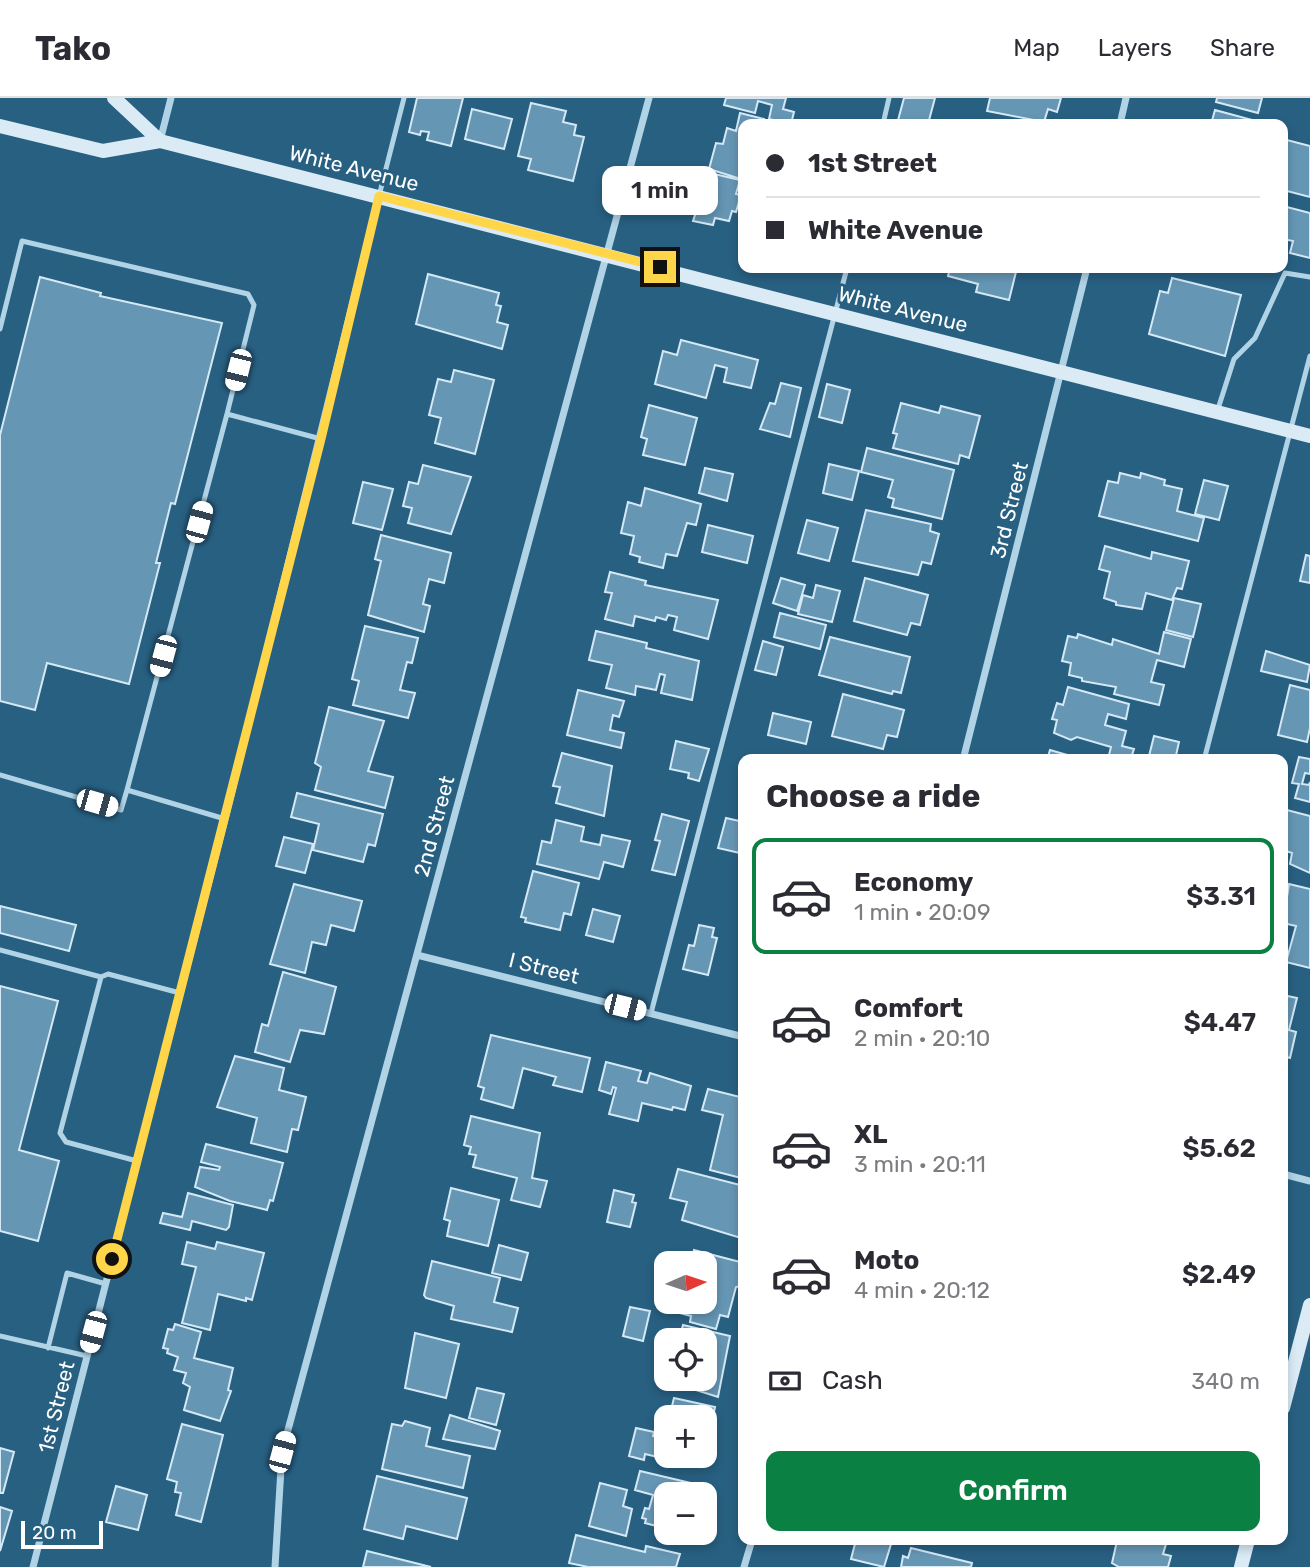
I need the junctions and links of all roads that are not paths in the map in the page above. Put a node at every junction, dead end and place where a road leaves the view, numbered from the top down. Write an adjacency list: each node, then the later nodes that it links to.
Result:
1 (114, 98): 10 (main road, White Avenue)
2 (171, 98): 10 (street)
3 (404, 98): 11 (lane)
4 (649, 98): 12 (street, 2nd Street)
5 (890, 98): 7 (lane)
6 (1126, 98): 8 (street)
7 (884, 119)
8 (1121, 119)
9 (0, 126): 10 (main road, White Avenue)
10 (160, 141): 11 (main road, White Avenue)
11 (379, 196): 12 (main road, White Avenue); 24 (street, 1st Street)
12 (609, 254): 16 (main road, White Avenue); 31 (street, 2nd Street)
13 (846, 273): 16 (lane)
14 (1086, 273): 19 (street, 3rd Street)
15 (1310, 277): 20 (lane)
16 (836, 314): 19 (main road, White Avenue); 34 (lane)
17 (0, 328): 21 (lane)
18 (1310, 356): 22 (lane)
19 (1063, 371): 20 (main road, White Avenue); 25 (street, 3rd Street)
20 (1217, 412): 22 (main road, White Avenue)
21 (227, 414): 24 (lane); 28 (lane)
22 (1291, 431): 23 (main road, White Avenue); 26 (lane)
23 (1310, 436)
24 (321, 439): 29 (street, 1st Street)
25 (965, 754)
26 (1206, 754)
27 (0, 775): 28 (lane)
28 (127, 790): 29 (lane)
29 (225, 819): 33 (street, 1st Street)
30 (0, 950): 32 (lane)
31 (417, 955): 34 (street, I Street); 48 (street, 2nd Street)
32 (101, 977): 33 (lane); 36 (lane)
33 (180, 993): 36 (street, 1st Street)
34 (651, 1013): 35 (street, I Street)
35 (738, 1035)
36 (137, 1161): 39 (street, 1st Street)
37 (1288, 1175): 38 (street)
38 (1310, 1181)
39 (106, 1284): 42 (lane); 43 (street, 1st Street)
40 (1310, 1305): 44 (main road)
41 (0, 1336): 42 (lane)
42 (48, 1348): 43 (lane)
43 (87, 1356): 47 (street, 1st Street)
44 (1288, 1389)
45 (751, 1545): 49 (street)
46 (1247, 1545): 50 (main road)
47 (33, 1567)
48 (275, 1567)
49 (744, 1567)
50 (1241, 1567)

